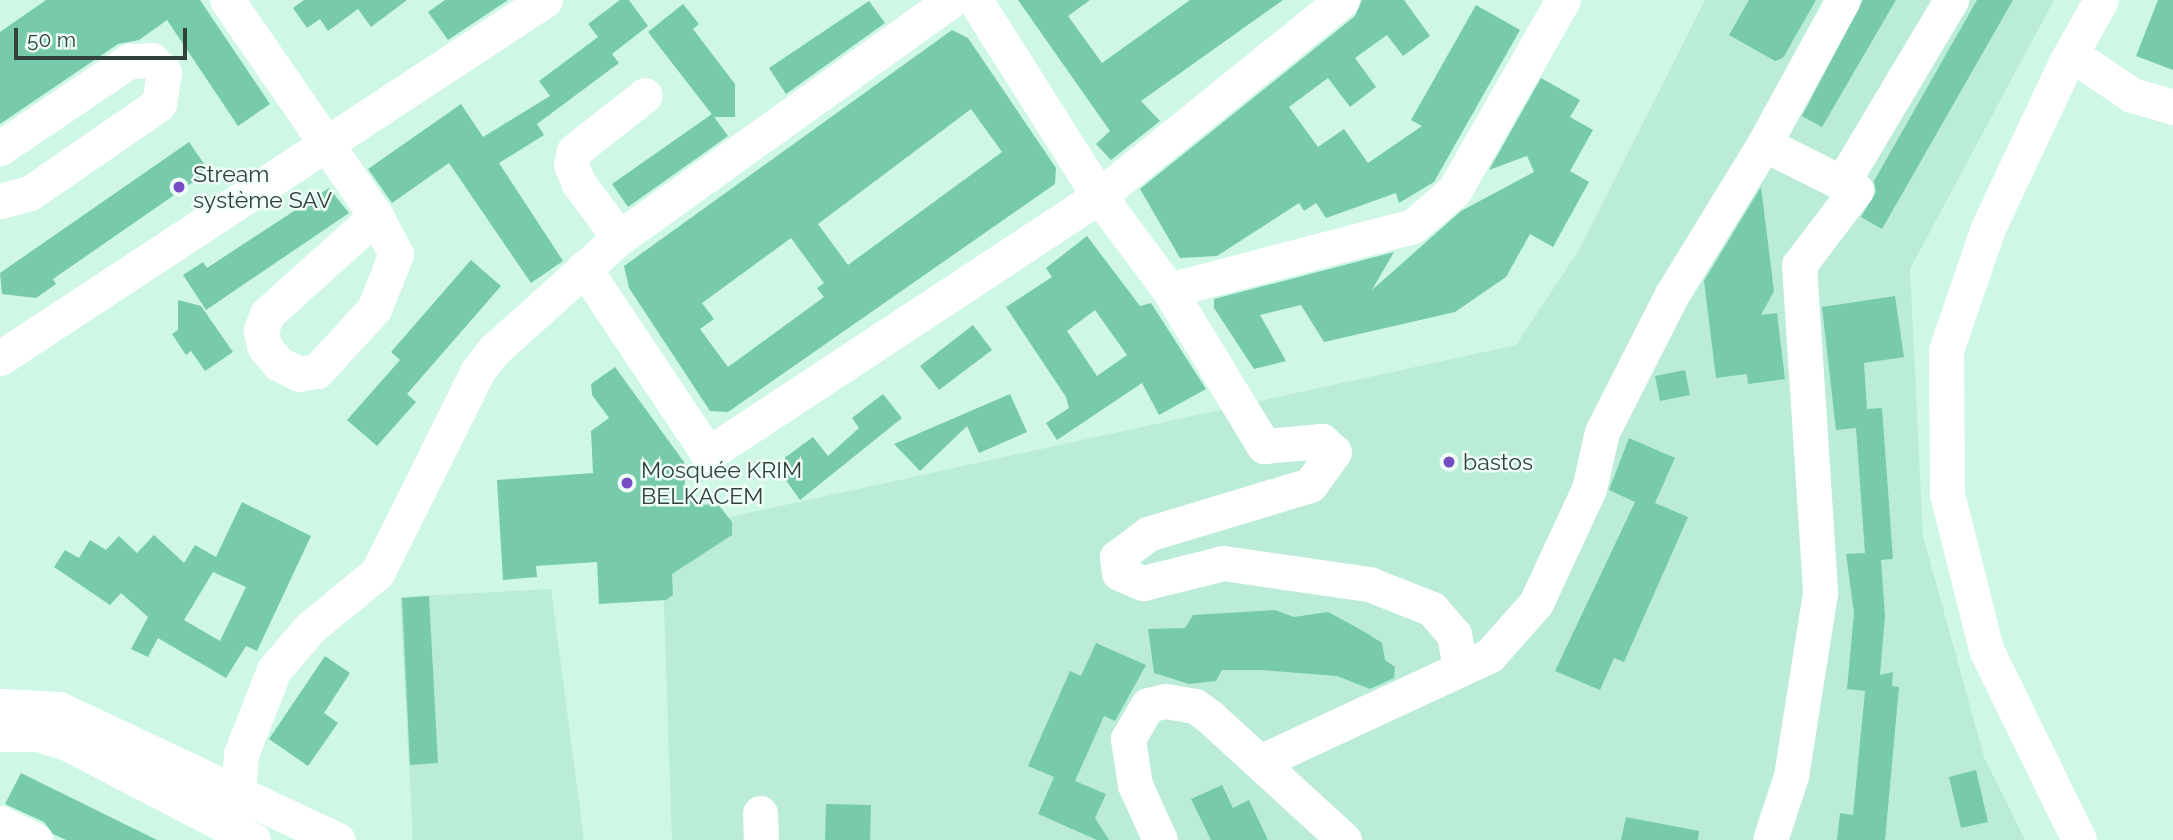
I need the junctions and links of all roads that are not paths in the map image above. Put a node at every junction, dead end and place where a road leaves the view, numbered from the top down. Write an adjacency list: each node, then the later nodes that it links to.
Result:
1 (226, 0): 14 (street)
2 (545, 0): 14 (street)
3 (952, 0): 20 (street)
4 (975, 0): 17 (street)
5 (1342, 0): 17 (street)
6 (1563, 0): 22 (street)
7 (1843, 0): 13 (street)
8 (1951, 0): 16 (street)
9 (2101, 0): 10 (street)
10 (2071, 54): 12 (street); 36 (street)
11 (645, 95): 20 (street)
12 (2173, 107)
13 (1763, 144): 16 (street); 24 (street)
14 (328, 146): 19 (street); 23 (street)
15 (0, 148): 18 (street)
16 (1842, 183): 35 (street)
17 (1099, 196): 21 (street); 22 (street)
18 (0, 201)
19 (376, 216)
20 (619, 238): 21 (street)
21 (584, 268): 28 (street)
22 (1169, 290): 24 (street)
23 (0, 358)
24 (1460, 667): 27 (street)
25 (0, 706): 28 (street)
26 (0, 734): 30 (street)
27 (1262, 761): 33 (street); 34 (street)
28 (238, 792): 30 (street); 32 (street)
29 (0, 823): 31 (street)
30 (241, 837)
31 (35, 840)
32 (338, 840)
33 (1160, 840)
34 (1344, 840)
35 (1770, 840)
36 (2079, 840)

